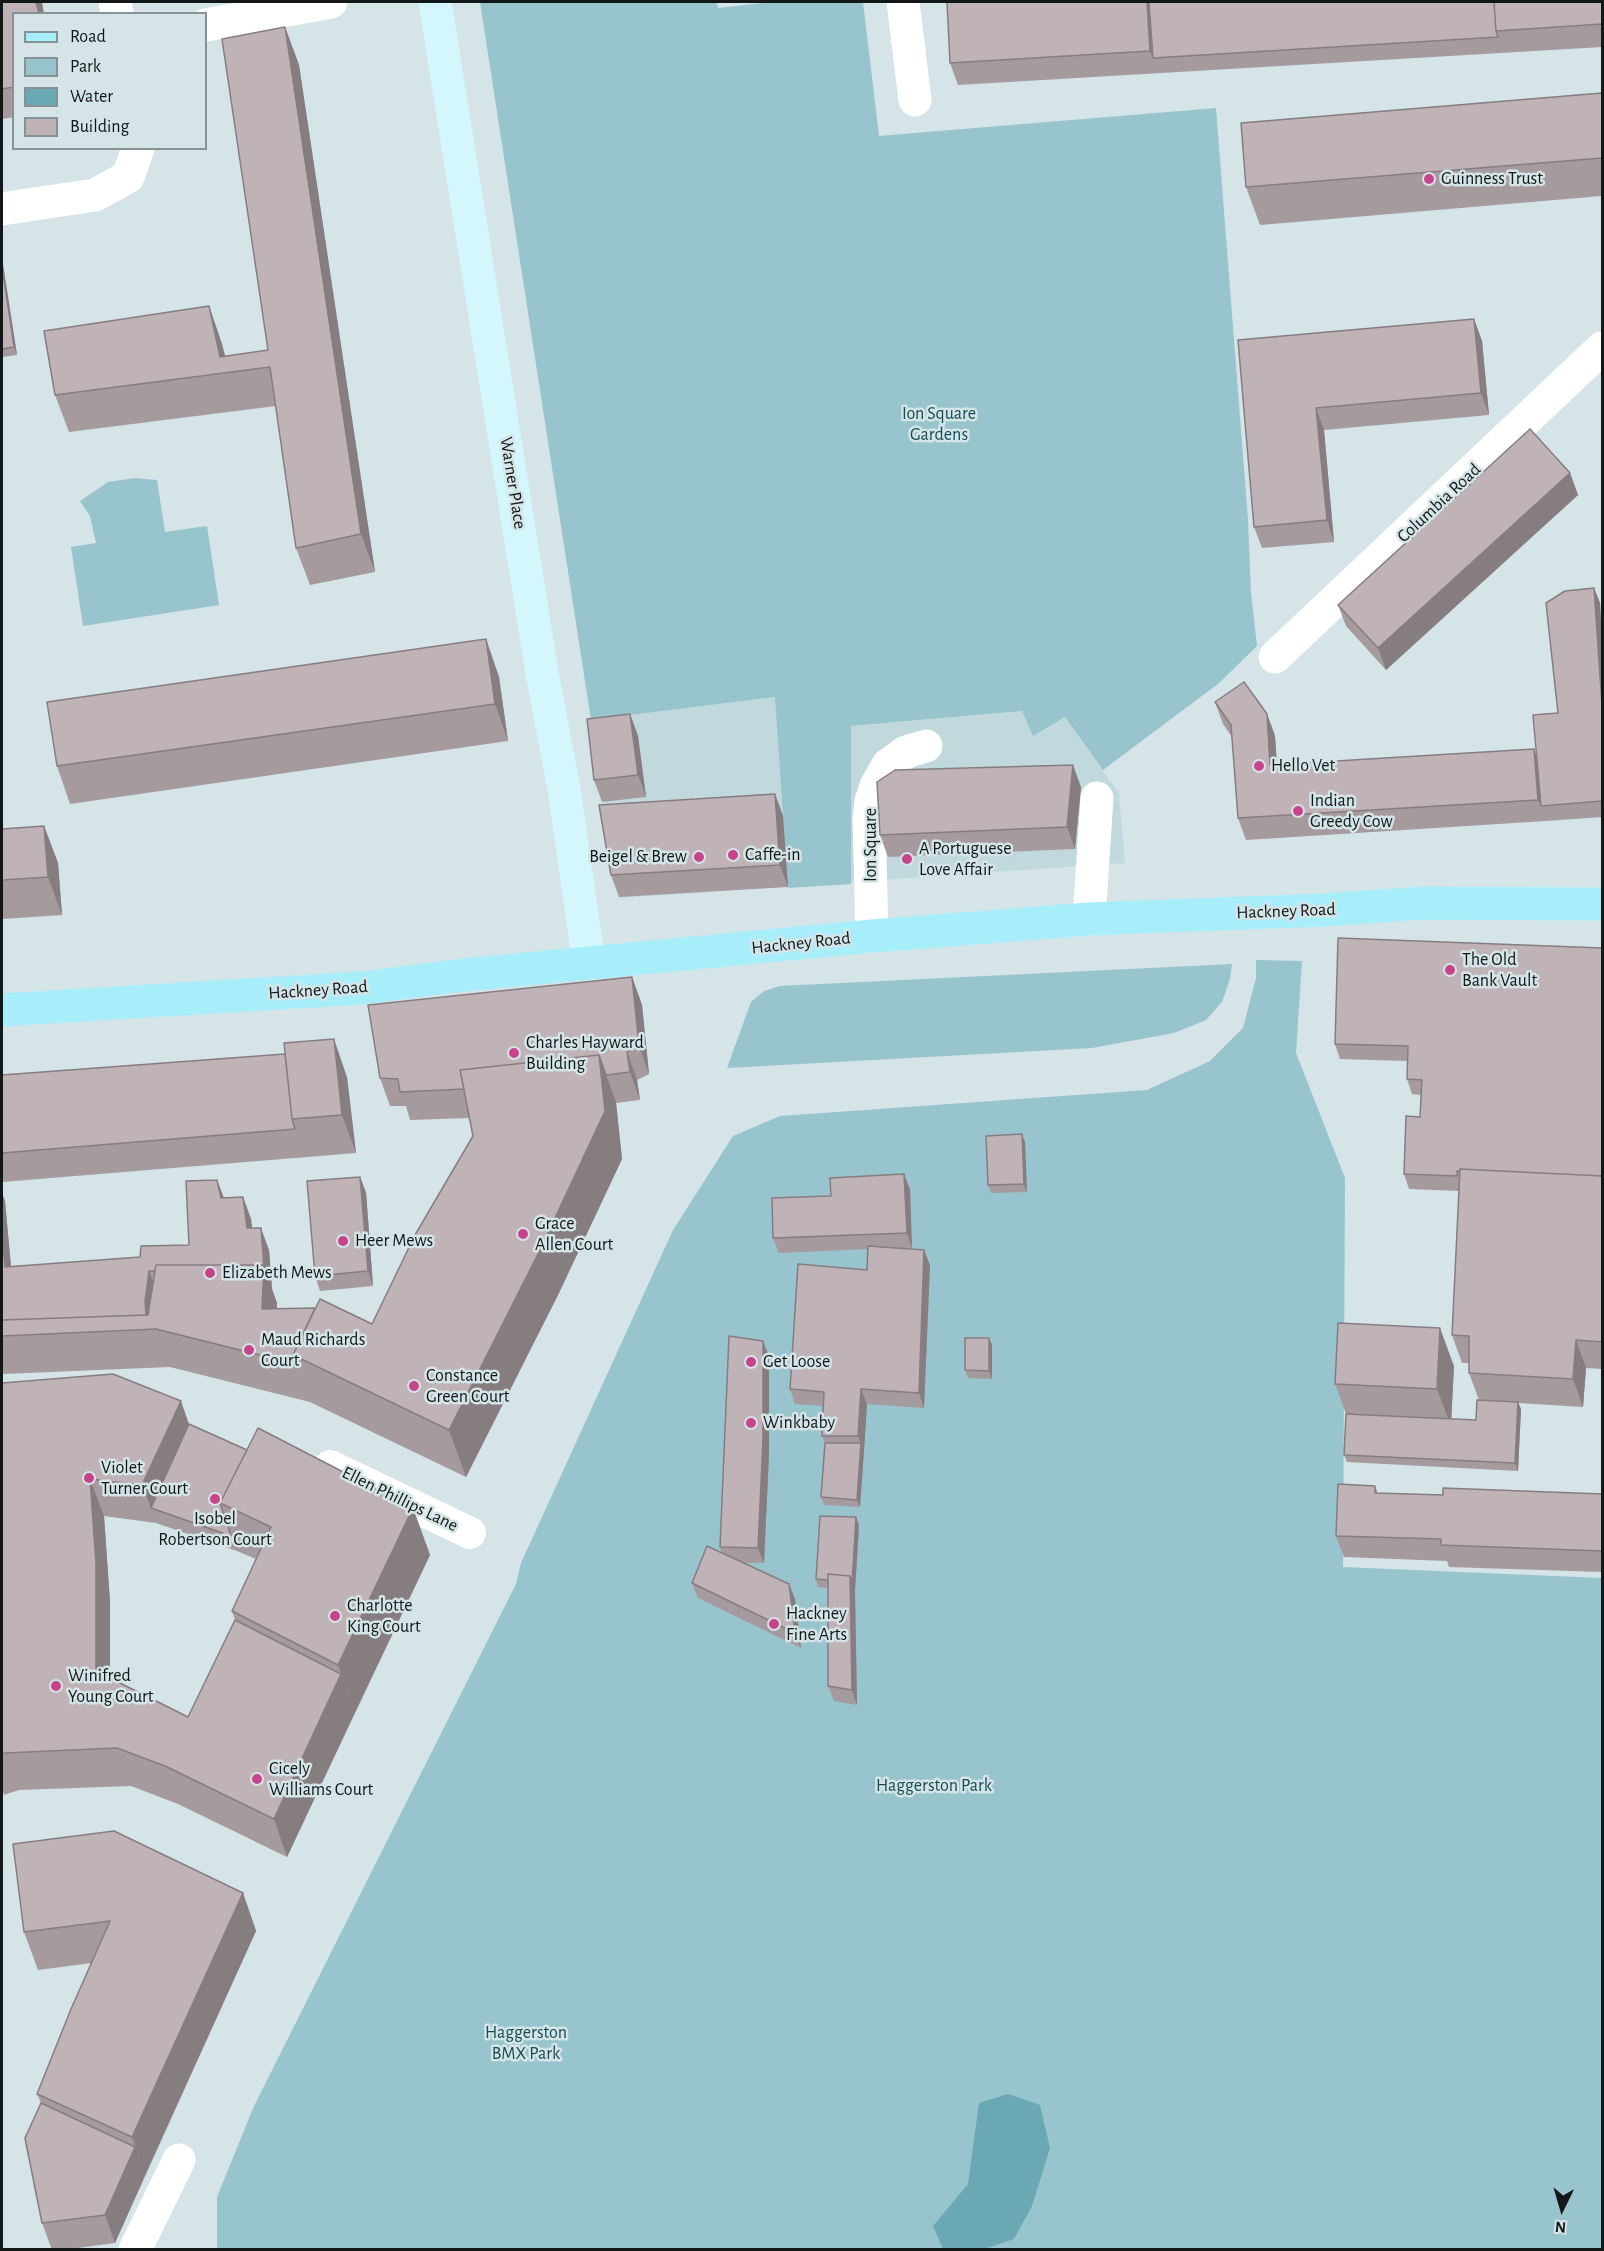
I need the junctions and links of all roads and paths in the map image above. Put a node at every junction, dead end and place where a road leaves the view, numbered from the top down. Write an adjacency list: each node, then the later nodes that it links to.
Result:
1 (331, 2): 4 (street)
2 (435, 2): 15 (main road, Warner Place)
3 (903, 2): 5 (street)
4 (207, 25)
5 (915, 100)
6 (133, 163): 7 (street)
7 (2, 209)
8 (1602, 348): 9 (street, Columbia Road)
9 (1275, 657)
10 (926, 746): 14 (street, Ion Square)
11 (1097, 798): 13 (street)
12 (1602, 904): 13 (main road, Hackney Road)
13 (1089, 920): 14 (main road, Hackney Road)
14 (872, 936): 15 (main road, Hackney Road)
15 (589, 964): 16 (main road, Hackney Road)
16 (2, 1010)
17 (330, 1466): 18 (street, Ellen Phillips Lane)
18 (470, 1533)
19 (179, 2160): 20 (street)
20 (135, 2250)

